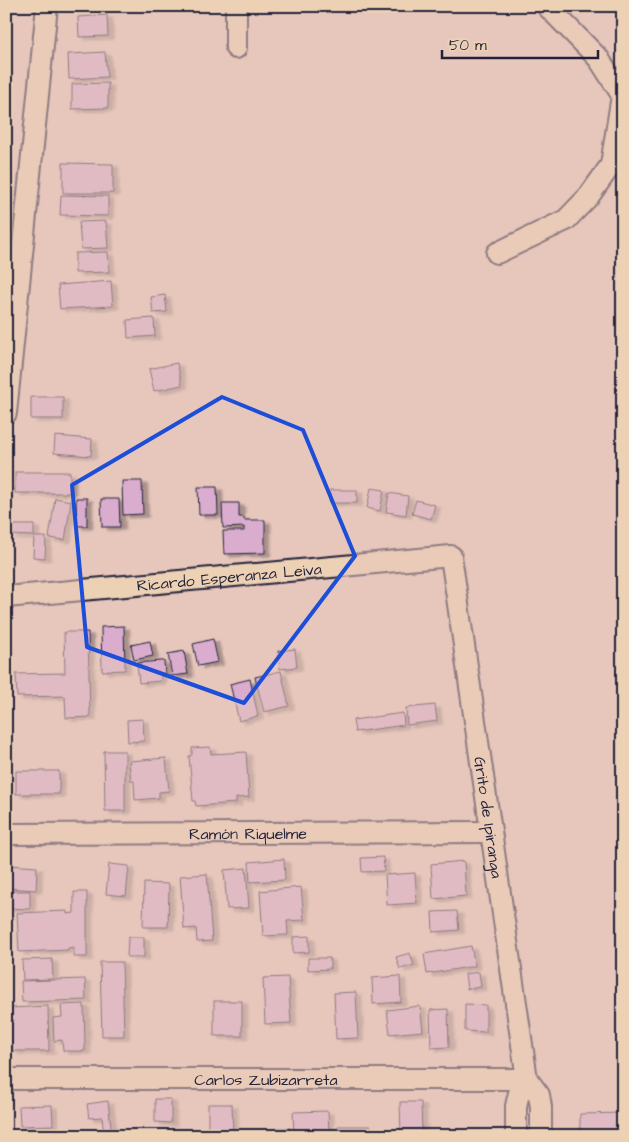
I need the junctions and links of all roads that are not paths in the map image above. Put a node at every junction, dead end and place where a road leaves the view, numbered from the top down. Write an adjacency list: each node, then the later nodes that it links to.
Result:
1 (47, 6): 6 (street)
2 (236, 6): 4 (street)
3 (547, 6): 5 (street)
4 (236, 48)
5 (497, 253)
6 (6, 413)
7 (452, 556): 8 (street, Ricardo Esperanza Leiva); 9 (street, Grito de Ipiranga)
8 (6, 597)
9 (491, 832): 10 (street, Ramón Riquelme); 12 (street, Grito de Ipiranga)
10 (6, 834)
11 (6, 1079): 12 (street, Carlos Zubizarreta)
12 (527, 1079): 13 (street); 14 (street, Grito de Ipiranga)
13 (516, 1136)
14 (541, 1136)

